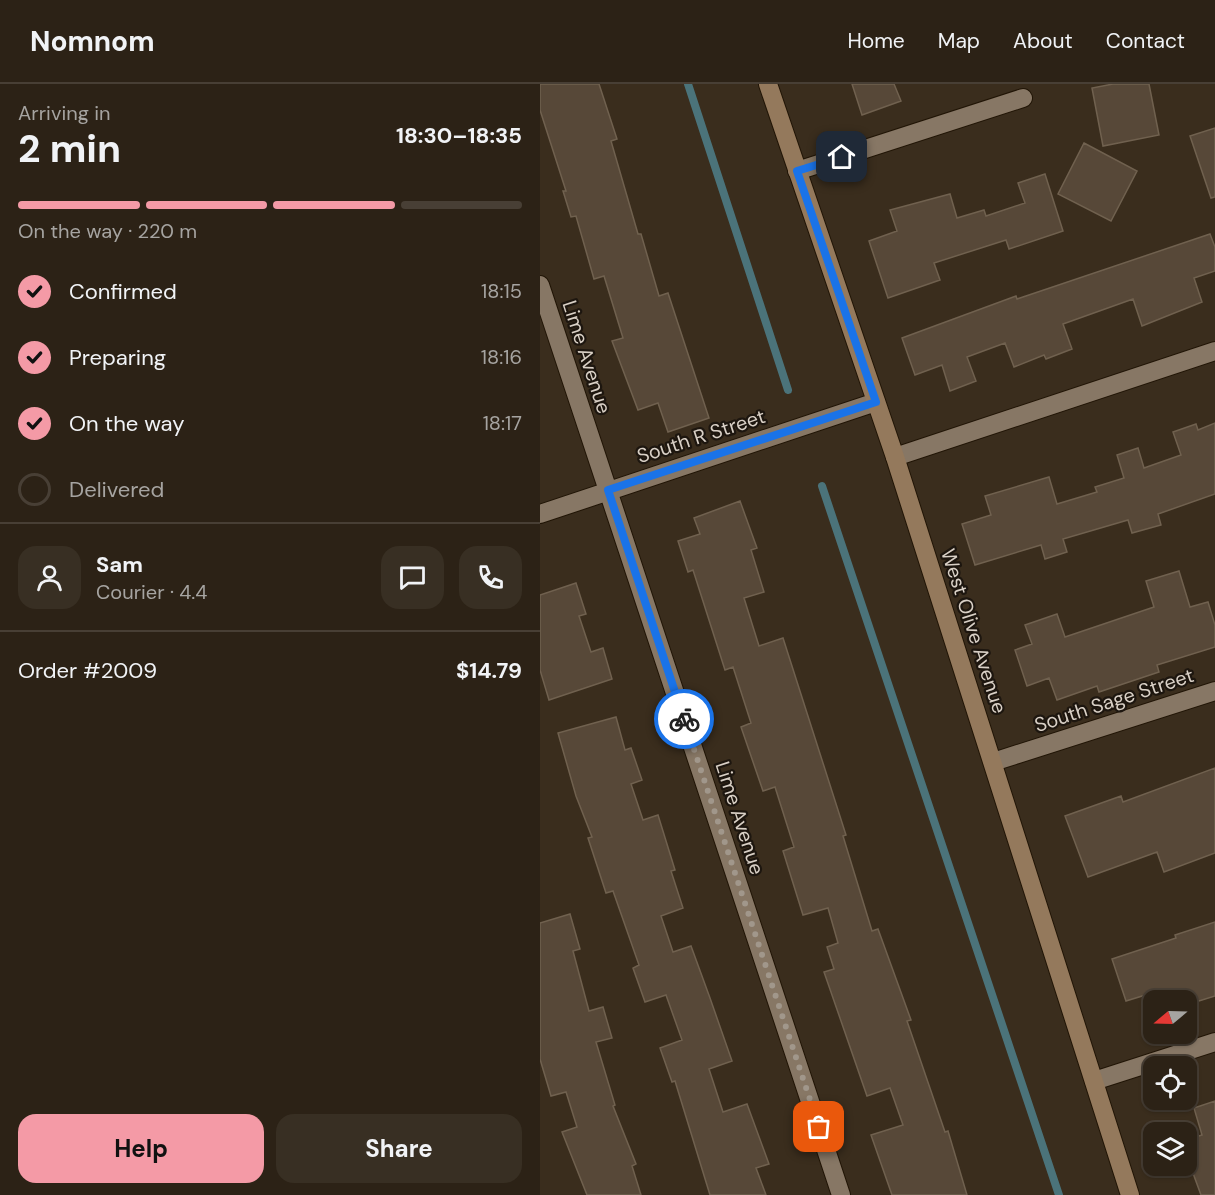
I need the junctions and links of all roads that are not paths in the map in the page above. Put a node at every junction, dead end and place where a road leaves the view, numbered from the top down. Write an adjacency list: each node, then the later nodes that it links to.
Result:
1 (768, 84): 3 (street, West Olive Avenue)
2 (1023, 98): 3 (street)
3 (797, 171): 6 (street, West Olive Avenue)
4 (540, 285): 8 (street, Lime Avenue)
5 (1215, 351): 7 (street)
6 (876, 402): 7 (street, West Olive Avenue); 8 (street, South R Street)
7 (895, 457): 11 (street, West Olive Avenue)
8 (608, 490): 9 (street, South R Street); 14 (street, Lime Avenue)
9 (540, 514)
10 (1215, 691): 11 (street, South Sage Street)
11 (993, 762): 13 (street, West Olive Avenue)
12 (1215, 1042): 13 (street)
13 (1094, 1081): 15 (street, West Olive Avenue)
14 (841, 1195)
15 (1131, 1195)

